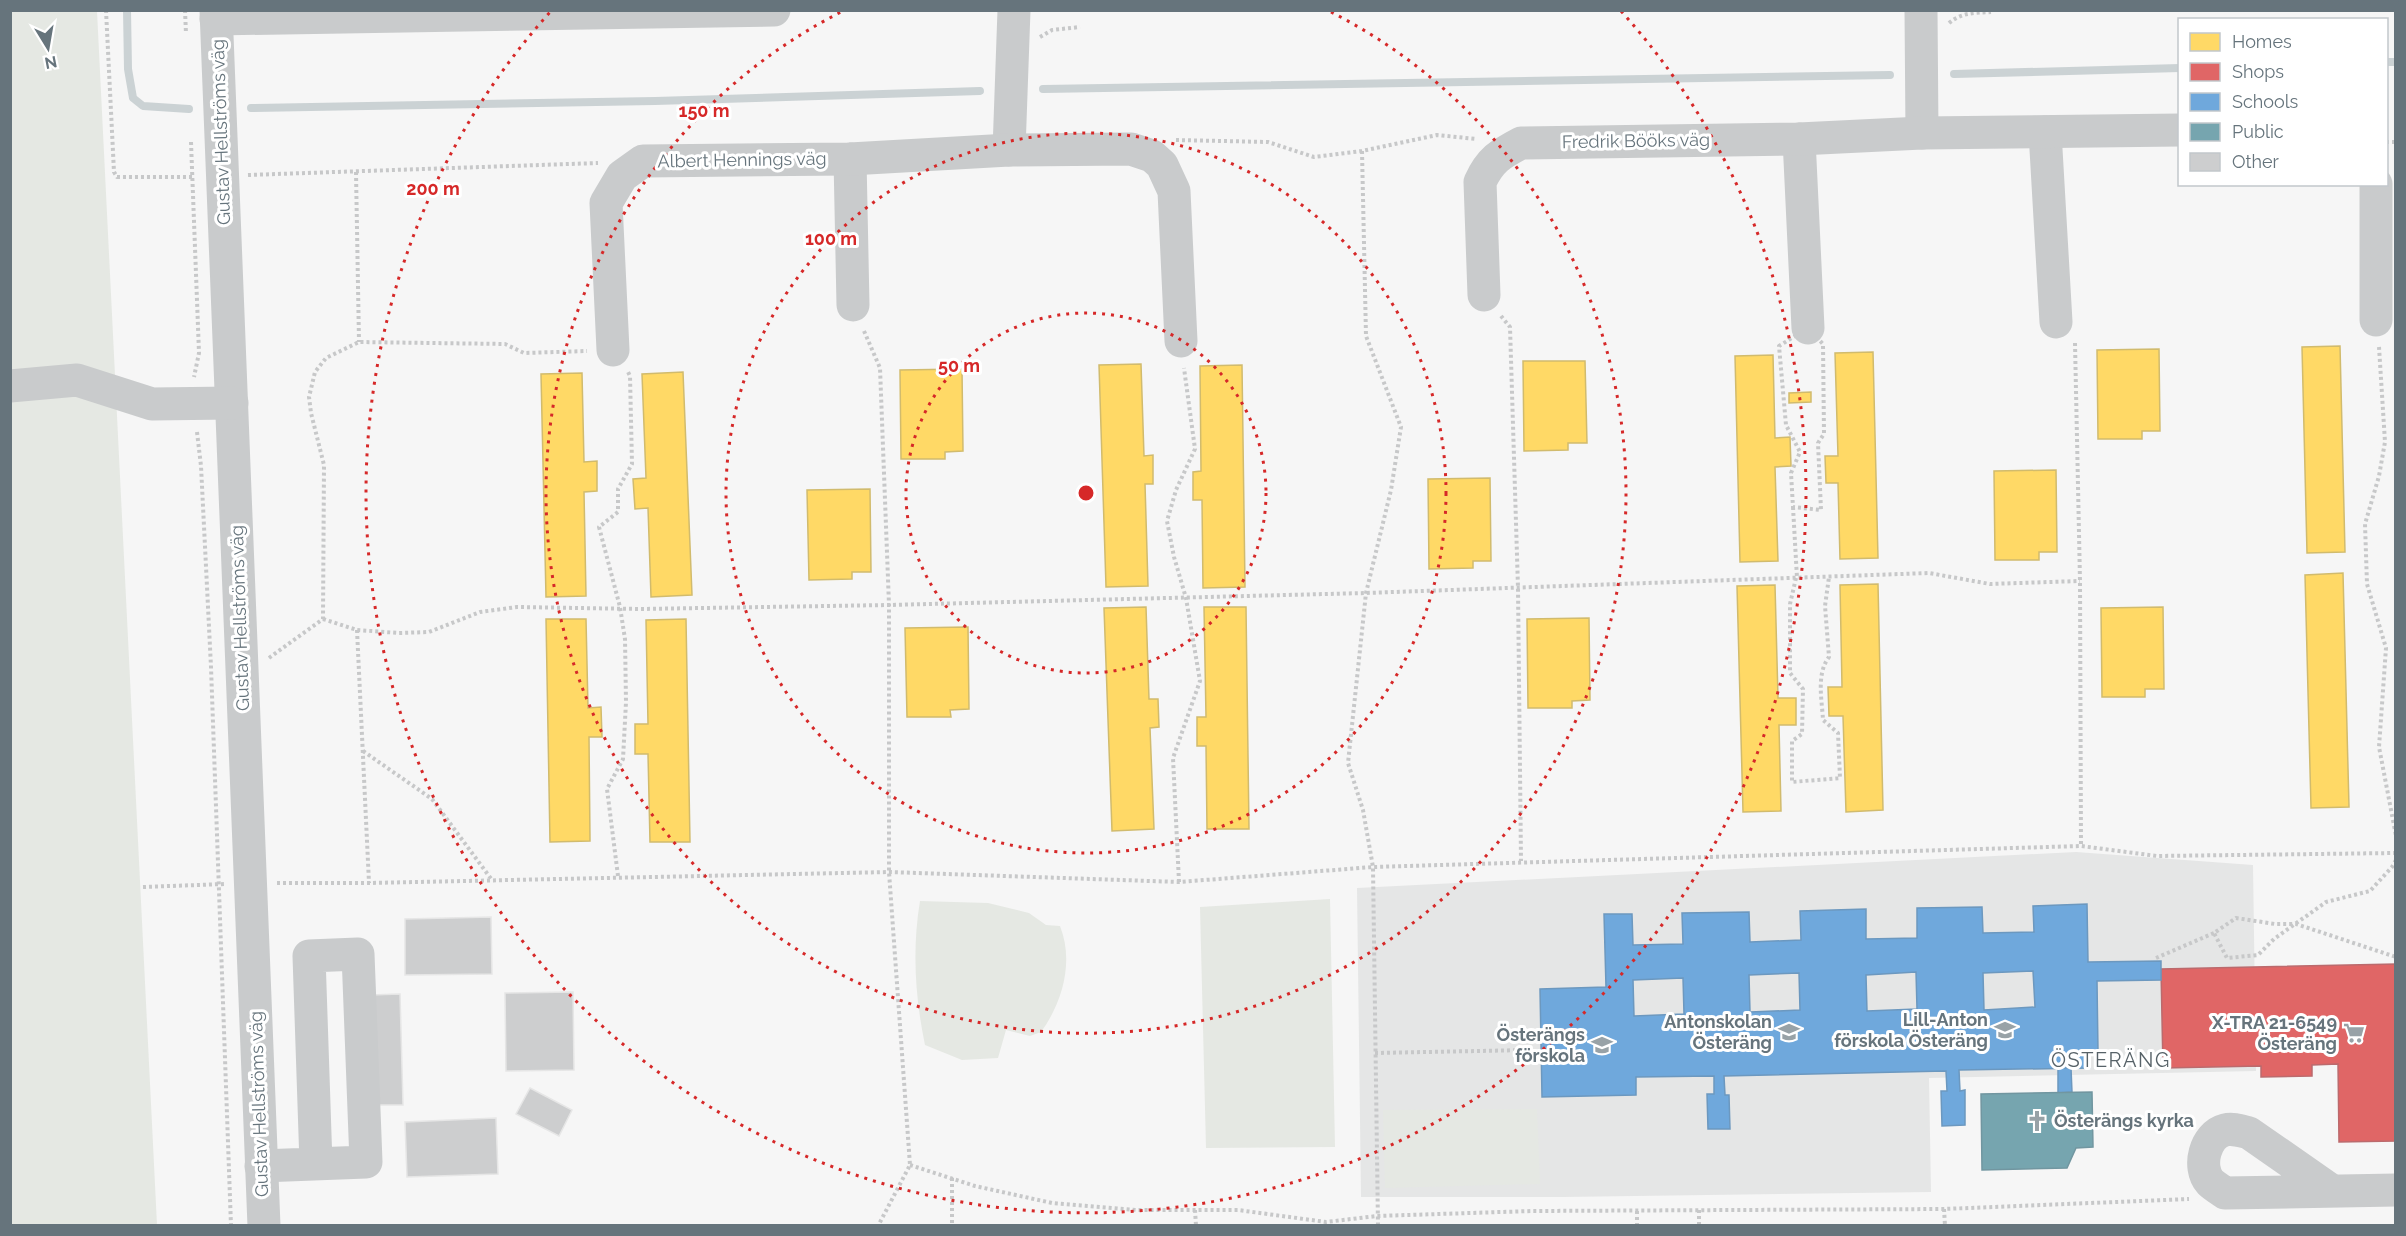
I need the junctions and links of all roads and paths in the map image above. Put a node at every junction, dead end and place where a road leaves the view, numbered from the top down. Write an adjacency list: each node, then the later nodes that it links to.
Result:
1 (106, 10): 21 (path)
2 (774, 10): 5 (street)
3 (1014, 10): 16 (street)
4 (1991, 12): 6 (path)
5 (216, 15): 21 (street, Gustav Hellströms väg)
6 (1933, 19): 12 (street)
7 (1080, 27): 8 (path)
8 (1040, 37)
9 (2178, 130): 11 (street, Fredrik Bööks väg)
10 (194, 132): 21 (path)
11 (2045, 132): 12 (street, Fredrik Bööks väg); 26 (street)
12 (1922, 133): 14 (street, Fredrik Bööks väg)
13 (1479, 139): 17 (path)
14 (1799, 139): 23 (street, Fredrik Bööks väg); 27 (street)
15 (1131, 148): 16 (street, Albert Hennings väg); 17 (path); 28 (street, Albert Hennings väg)
16 (1009, 150): 18 (street, Albert Hennings väg)
17 (1362, 151): 39 (path)
18 (850, 159): 19 (street, Albert Hennings väg); 24 (street)
19 (643, 161): 20 (path); 30 (street, Albert Hennings väg)
20 (356, 172): 21 (path); 29 (path)
21 (207, 176): 32 (street, Gustav Hellströms väg); 33 (path)
22 (2376, 186): 25 (street)
23 (1484, 295): 38 (path)
24 (853, 305): 41 (path)
25 (2376, 320): 47 (path)
26 (2056, 322): 37 (path)
27 (1808, 328): 34 (path); 34 (path)
28 (1180, 340): 40 (path)
29 (358, 342): 30 (path); 43 (path)
30 (613, 350): 42 (path)
31 (10, 386): 33 (street)
32 (232, 403): 33 (street); 56 (street, Gustav Hellströms väg)
33 (192, 404): 59 (path)
34 (1793, 507): 36 (path)
35 (1829, 577): 36 (path); 36 (path); 37 (path)
36 (1796, 578): 38 (path)
37 (2080, 581): 48 (path)
38 (1518, 588): 39 (path); 51 (path)
39 (1366, 593): 40 (path); 52 (path)
40 (1186, 598): 41 (path); 57 (path)
41 (889, 605): 42 (path); 53 (path)
42 (620, 607): 44 (path); 54 (path)
43 (323, 619): 44 (path); 45 (path)
44 (357, 630): 46 (path)
45 (263, 662)
46 (363, 751): 55 (path); 58 (path)
47 (2396, 836)
48 (2081, 846): 49 (path); 51 (path)
49 (2396, 853)
50 (2396, 860): 61 (path)
51 (1521, 861): 52 (path)
52 (1373, 867): 57 (path); 66 (path)
53 (889, 872): 54 (path); 57 (path); 68 (path)
54 (618, 876): 55 (path)
55 (492, 880): 58 (path)
56 (250, 882): 58 (path); 59 (path); 69 (street, Gustav Hellströms väg)
57 (1179, 882)
58 (369, 883)
59 (218, 884): 60 (path); 79 (path)
60 (143, 887)
61 (2296, 924): 62 (path); 62 (path); 63 (path)
62 (2214, 933): 64 (path)
63 (2396, 957)
64 (2156, 958)
65 (1528, 1050): 66 (path)
66 (1375, 1053): 78 (path)
67 (316, 1164): 67 (street); 69 (street)
68 (910, 1165): 70 (path); 81 (path)
69 (261, 1167): 80 (street, Gustav Hellströms väg)
70 (952, 1178): 75 (path); 82 (path)
71 (2210, 1182): 72 (street); 72 (street); 74 (path)
72 (2331, 1190): 73 (street)
73 (2396, 1190)
74 (1944, 1209): 77 (path); 87 (path)
75 (1195, 1210): 78 (path); 83 (path)
76 (1637, 1210): 77 (path); 78 (path); 85 (path)
77 (1699, 1210): 86 (path)
78 (1377, 1216): 84 (path)
79 (231, 1226)
80 (264, 1226)
81 (878, 1226)
82 (952, 1226)
83 (1196, 1226)
84 (1377, 1226)
85 (1637, 1226)
86 (1699, 1226)
87 (1945, 1226)

